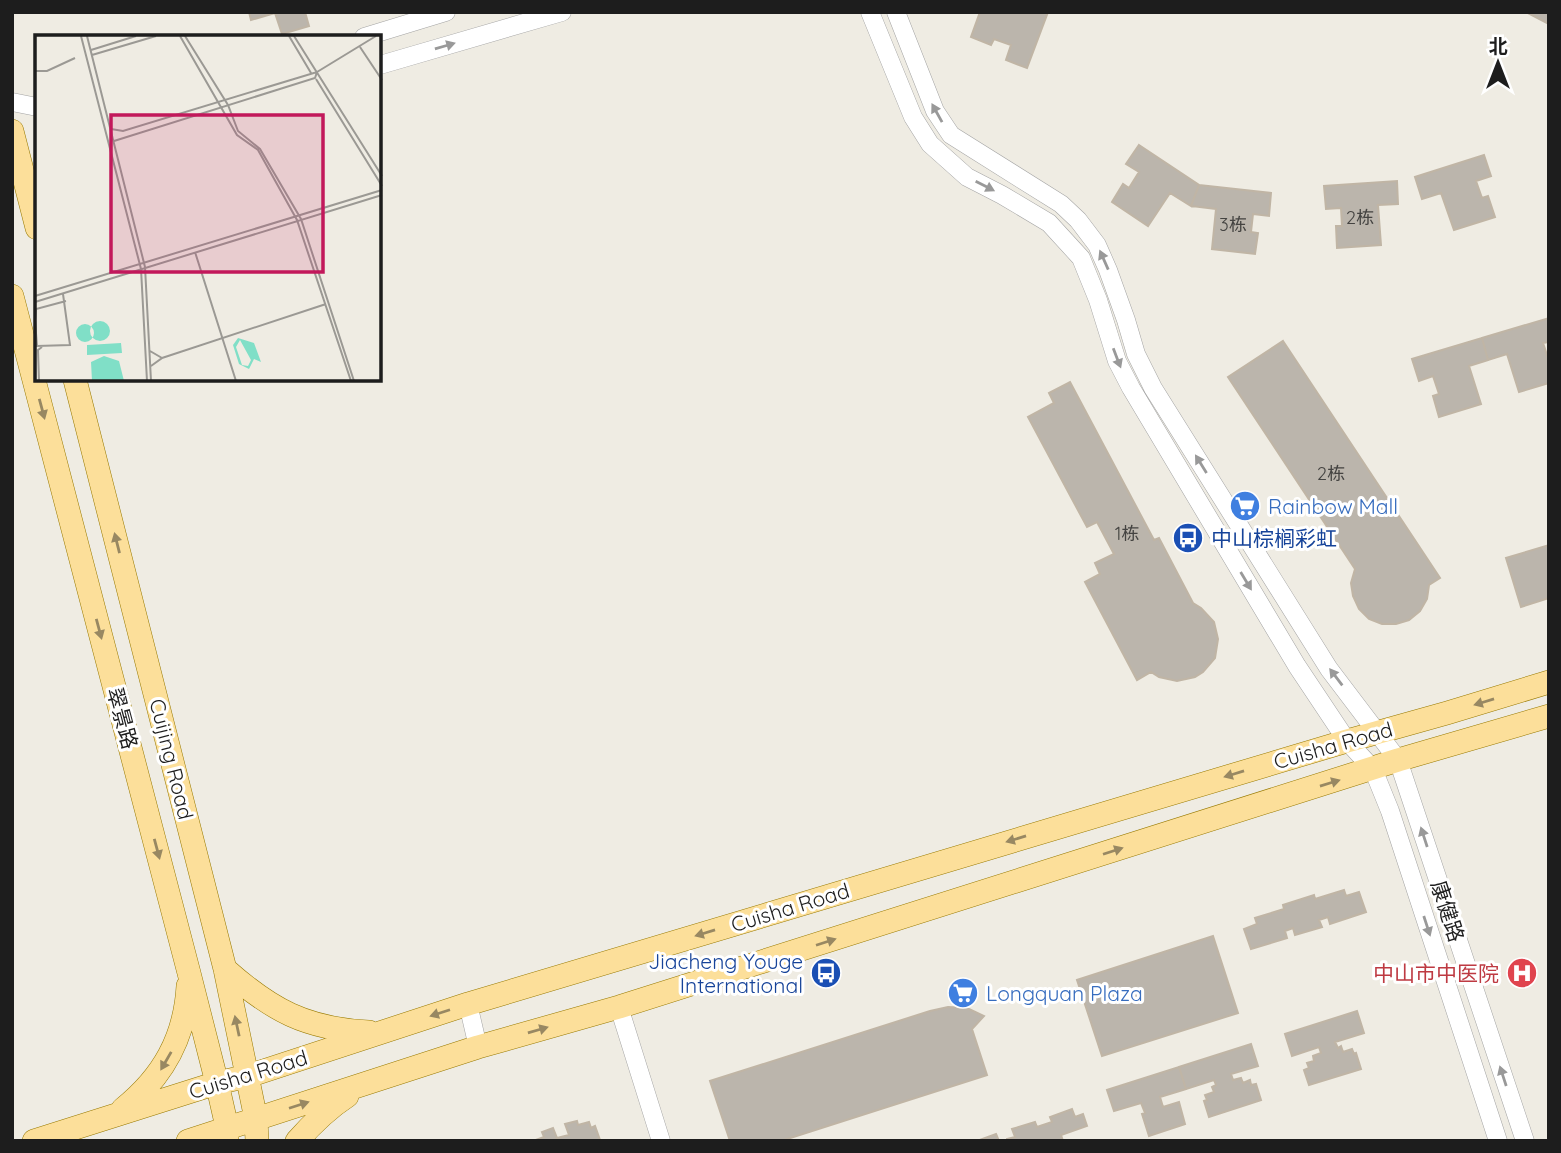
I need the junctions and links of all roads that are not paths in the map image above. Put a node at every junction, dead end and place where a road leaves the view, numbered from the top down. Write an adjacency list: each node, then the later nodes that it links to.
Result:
1 (446, 12): 5 (street)
2 (562, 12): 6 (street, one-way to 2)
3 (870, 12): 15 (street, one-way to 15)
4 (896, 12): 14 (street, 康健路, one-way to 4)
5 (371, 35)
6 (382, 64)
7 (12, 102): 8 (street)
8 (35, 107)
9 (12, 131): 10 (main road)
10 (31, 183): 11 (main road)
11 (35, 213)
12 (12, 296): 23 (main road, 翠景路, one-way to 23)
13 (76, 382): 22 (main road, Cuijing Road, one-way to 13)
14 (1218, 491): 15 (street); 18 (street, 康健路, one-way to 14)
15 (1198, 501): 19 (street, one-way to 19)
16 (1549, 682): 18 (main road, Cuisha Road, one-way to 18)
17 (1549, 716): 20 (main road, Cuisha Road)
18 (1377, 732): 19 (main road, Cuisha Road); 20 (street, 康健路)
19 (1347, 741): 21 (street); 24 (main road, Cuisha Road, one-way to 24)
20 (1398, 760): 21 (main road, Cuisha Road); 40 (street, 康健路, one-way to 20)
21 (1373, 769): 25 (main road, Cuisha Road, one-way to 21); 39 (street, 康健路, one-way to 39)
22 (225, 969): 26 (main road); 28 (main road, Cuijing Road, one-way to 22)
23 (189, 973): 30 (main road, 翠景路); 31 (main road, one-way to 31)
24 (468, 1004): 26 (main road, Cuisha Road, one-way to 26); 27 (street)
25 (619, 1007): 27 (main road, Cuisha Road, one-way to 25); 38 (street)
26 (379, 1032): 28 (main road, Cuisha Road)
27 (478, 1047): 29 (main road, Cuisha Road)
28 (247, 1076): 30 (main road, Cuisha Road); 32 (main road, Cuijing Road)
29 (380, 1079): 32 (main road, Cuisha Road, one-way to 29); 37 (main road)
30 (217, 1083): 31 (main road, Cuisha Road); 34 (main road, 翠景路)
31 (114, 1115): 33 (main road, Cuisha Road)
32 (257, 1130): 34 (main road, Cuisha Road)
33 (86, 1133): 35 (main road, Cuisha Road)
34 (227, 1134): 36 (main road, Cuisha Road)
35 (34, 1141)
36 (188, 1141)
37 (297, 1141)
38 (661, 1141)
39 (1498, 1141)
40 (1525, 1141)

